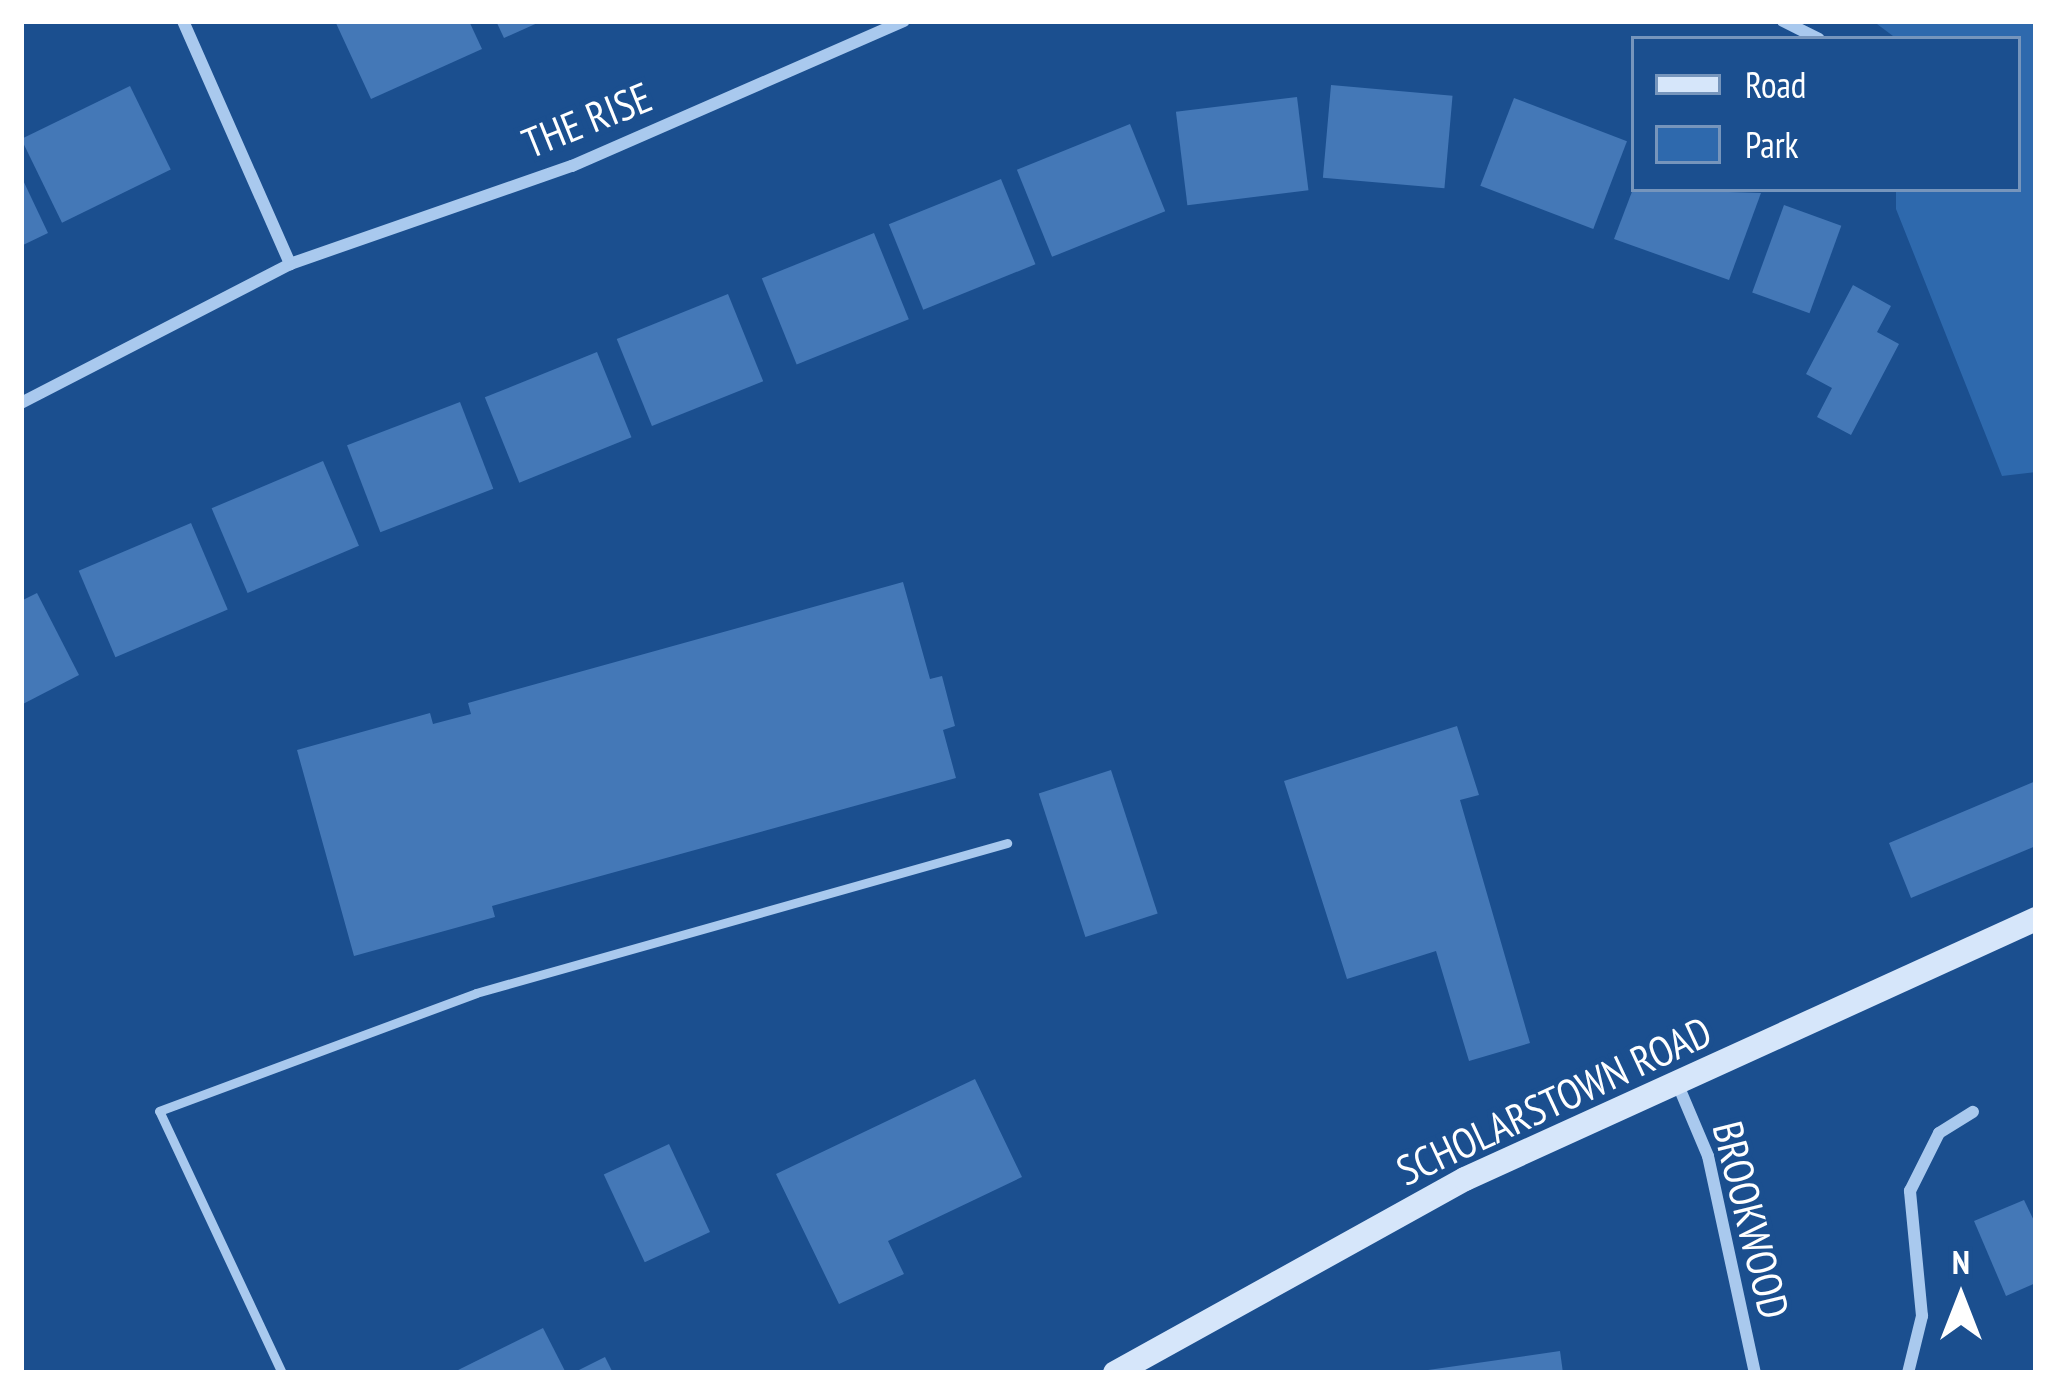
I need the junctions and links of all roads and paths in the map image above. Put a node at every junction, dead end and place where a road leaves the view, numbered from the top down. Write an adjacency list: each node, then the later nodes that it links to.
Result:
1 (183, 21): 5 (street)
2 (904, 21): 5 (street, THE RISE)
3 (1783, 21): 4 (street)
4 (1813, 36)
5 (290, 264): 6 (street, THE RISE)
6 (21, 403)
7 (1007, 843): 11 (lane)
8 (2036, 919): 9 (main road, SCHOLARSTOWN ROAD)
9 (1678, 1085): 12 (main road, SCHOLARSTOWN ROAD); 13 (street, BROOKWOOD)
10 (1972, 1112): 14 (street)
11 (282, 1373)
12 (1115, 1373)
13 (1755, 1373)
14 (1907, 1373)

